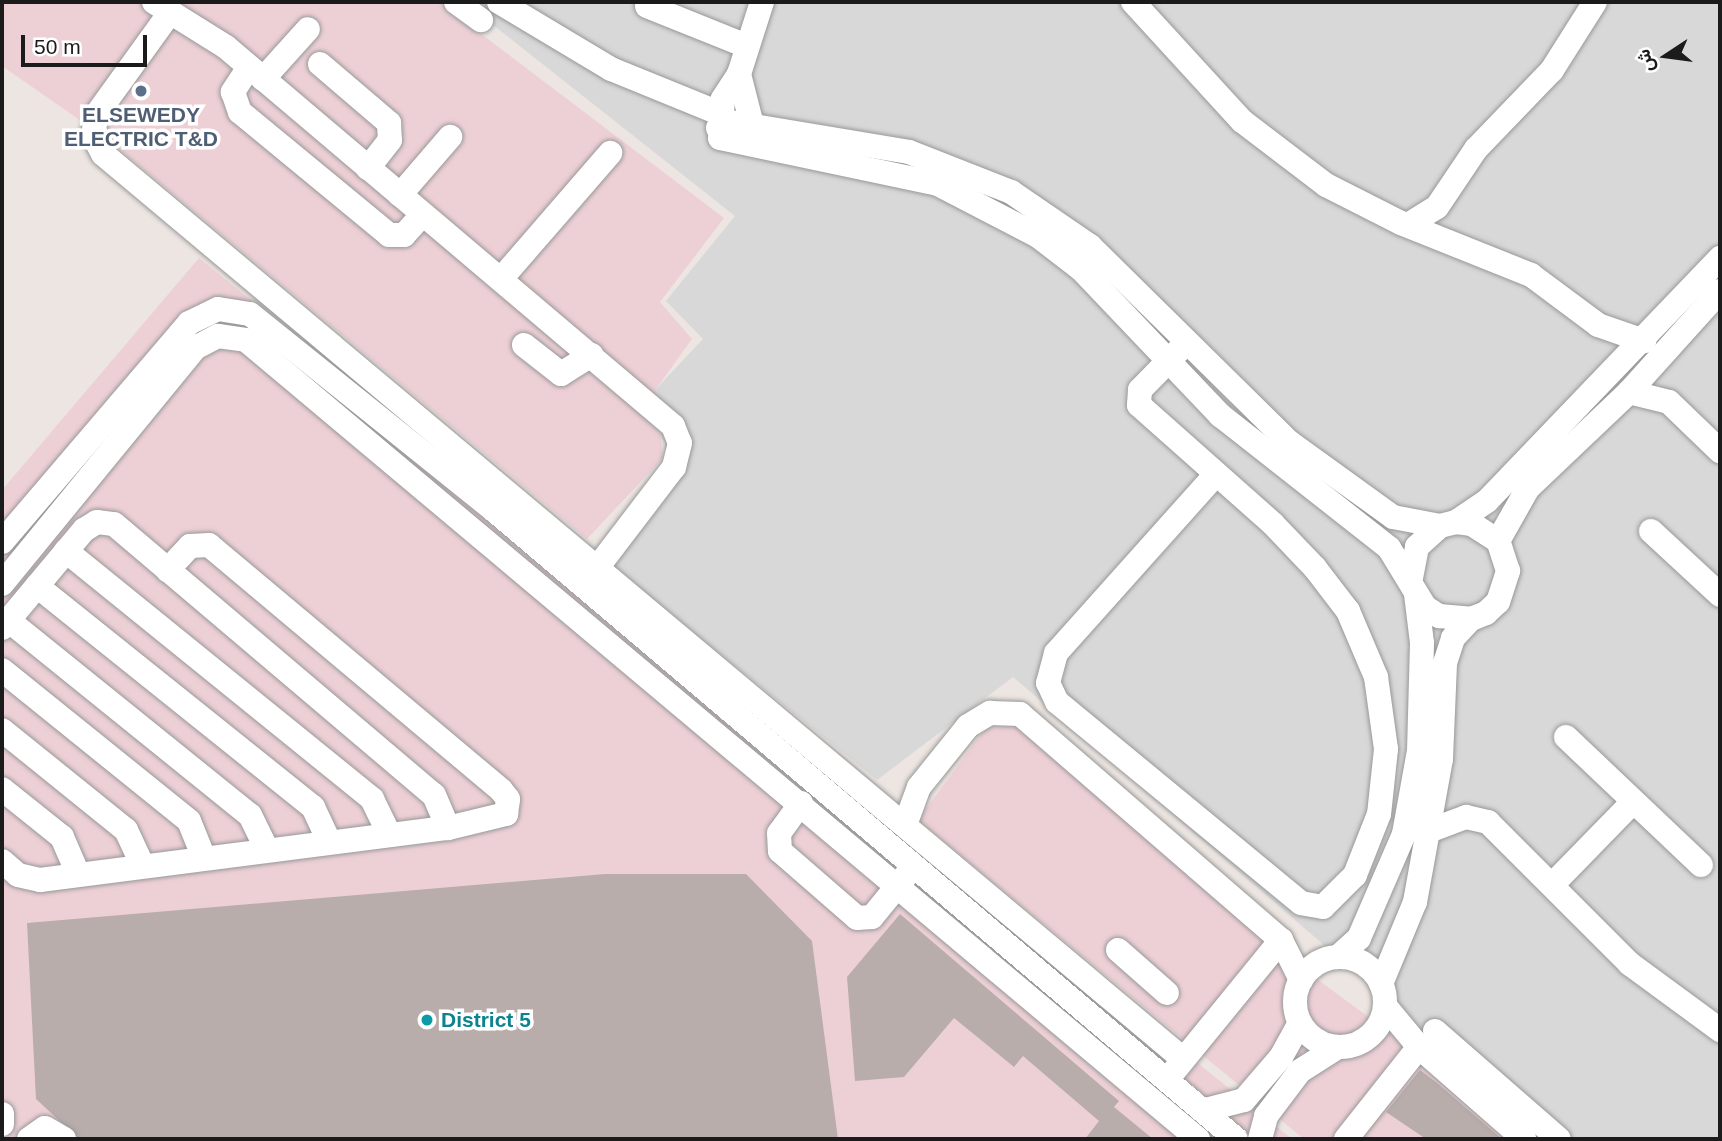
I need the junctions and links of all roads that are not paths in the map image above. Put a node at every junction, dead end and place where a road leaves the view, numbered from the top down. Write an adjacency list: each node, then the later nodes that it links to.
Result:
1 (456, 2): 9 (street)
2 (499, 2): 16 (street)
3 (683, 2): 11 (street)
4 (762, 2): 12 (street)
5 (1133, 2): 25 (street)
6 (1595, 2): 22 (street)
7 (647, 6): 11 (street)
8 (161, 8): 14 (street); 50 (street)
9 (481, 20)
10 (308, 29): 14 (street)
11 (697, 29): 12 (street)
12 (744, 45): 15 (street)
13 (320, 64): 20 (street)
14 (256, 73): 20 (street); 24 (street)
15 (739, 74): 16 (street); 17 (street)
16 (718, 121): 17 (street); 21 (street)
17 (752, 125): 21 (street)
18 (450, 137): 23 (street)
19 (610, 153): 28 (street)
20 (368, 168): 23 (street)
21 (963, 181): 33 (street)
22 (1448, 194): 25 (street); 26 (street)
23 (400, 195): 24 (street)
24 (423, 214): 28 (street)
25 (1408, 225): 26 (street)
26 (1460, 244): 30 (street)
27 (1719, 262): 31 (street)
28 (501, 279): 34 (street)
29 (1720, 291): 35 (street)
30 (1598, 325): 31 (street); 36 (street)
31 (1644, 341): 36 (street)
32 (524, 345): 34 (street)
33 (1177, 353): 42 (street); 44 (street); 54 (street)
34 (592, 355): 50 (street)
35 (1659, 361): 37 (street); 38 (street)
36 (1612, 373): 44 (street)
37 (1629, 392): 38 (street); 47 (street)
38 (1669, 402): 40 (street)
39 (86, 439): 41 (street); 43 (street); 48 (street)
40 (1720, 451)
41 (108, 455): 46 (street); 52 (street)
42 (1216, 474): 61 (street); 66 (street)
43 (495, 512): 46 (street); 58 (street)
44 (1448, 524): 47 (street); 54 (street)
45 (1651, 531): 55 (street)
46 (479, 532): 71 (street)
47 (1498, 541): 56 (street)
48 (2, 542)
49 (66, 551): 51 (street); 53 (street); 76 (street)
50 (597, 568): 58 (street)
51 (168, 570): 74 (street); 74 (street)
52 (2, 584)
53 (37, 586): 57 (street); 77 (street)
54 (1413, 586): 56 (street); 60 (street)
55 (1719, 591)
56 (1471, 620): 68 (street)
57 (5, 624): 78 (street)
58 (671, 645): 62 (street); 65 (street)
59 (2, 670): 79 (street)
60 (1420, 712): 61 (street); 67 (street)
61 (1385, 722): 66 (street)
62 (783, 723): 65 (street); 73 (street)
63 (2, 730): 82 (street)
64 (1566, 737): 70 (street)
65 (766, 743): 85 (street)
66 (1386, 749): 67 (street)
67 (1419, 751): 83 (street)
68 (1437, 788): 72 (street); 75 (street)
69 (2, 789): 84 (street)
70 (1633, 802): 81 (street); 87 (street)
71 (801, 803): 85 (street); 85 (street)
72 (1466, 817): 75 (street); 87 (street)
73 (895, 818): 90 (street); 95 (street)
74 (448, 828): 76 (street)
75 (1426, 832): 86 (street)
76 (389, 834): 77 (street)
77 (330, 842): 78 (street)
78 (267, 850): 79 (street)
79 (204, 858): 82 (street)
80 (2, 861): 84 (street)
81 (1701, 865)
82 (144, 866): 84 (street)
83 (1394, 868): 86 (street); 88 (street)
84 (78, 874)
85 (905, 876): 91 (street); 93 (street)
86 (1418, 876): 89 (street)
87 (1552, 885): 100 (street)
88 (1372, 914): 89 (street); 92 (street)
89 (1405, 928): 97 (street)
90 (1281, 940): 92 (street); 94 (street); 103 (street)
91 (1004, 943): 93 (street); 104 (street)
92 (1334, 957): 94 (street); 97 (street)
93 (989, 963): 110 (street)
94 (1301, 980): 98 (street)
95 (1103, 991): 96 (street); 103 (street)
96 (1167, 993)
97 (1383, 995): 99 (street); 101 (street)
98 (1300, 1023): 102 (street); 105 (street)
99 (1375, 1030): 101 (street); 102 (street)
100 (1720, 1030)
101 (1427, 1039): 113 (street); 114 (street); 115 (street)
102 (1338, 1047): 112 (street)
103 (1184, 1059): 104 (street)
104 (1166, 1082): 105 (street)
105 (1205, 1110): 111 (street)
106 (2, 1114): 107 (street)
107 (2, 1124)
108 (29, 1139): 109 (street)
109 (64, 1139)
110 (1198, 1139)
111 (1237, 1139)
112 (1260, 1139)
113 (1346, 1139)
114 (1524, 1139)
115 (1559, 1139)

